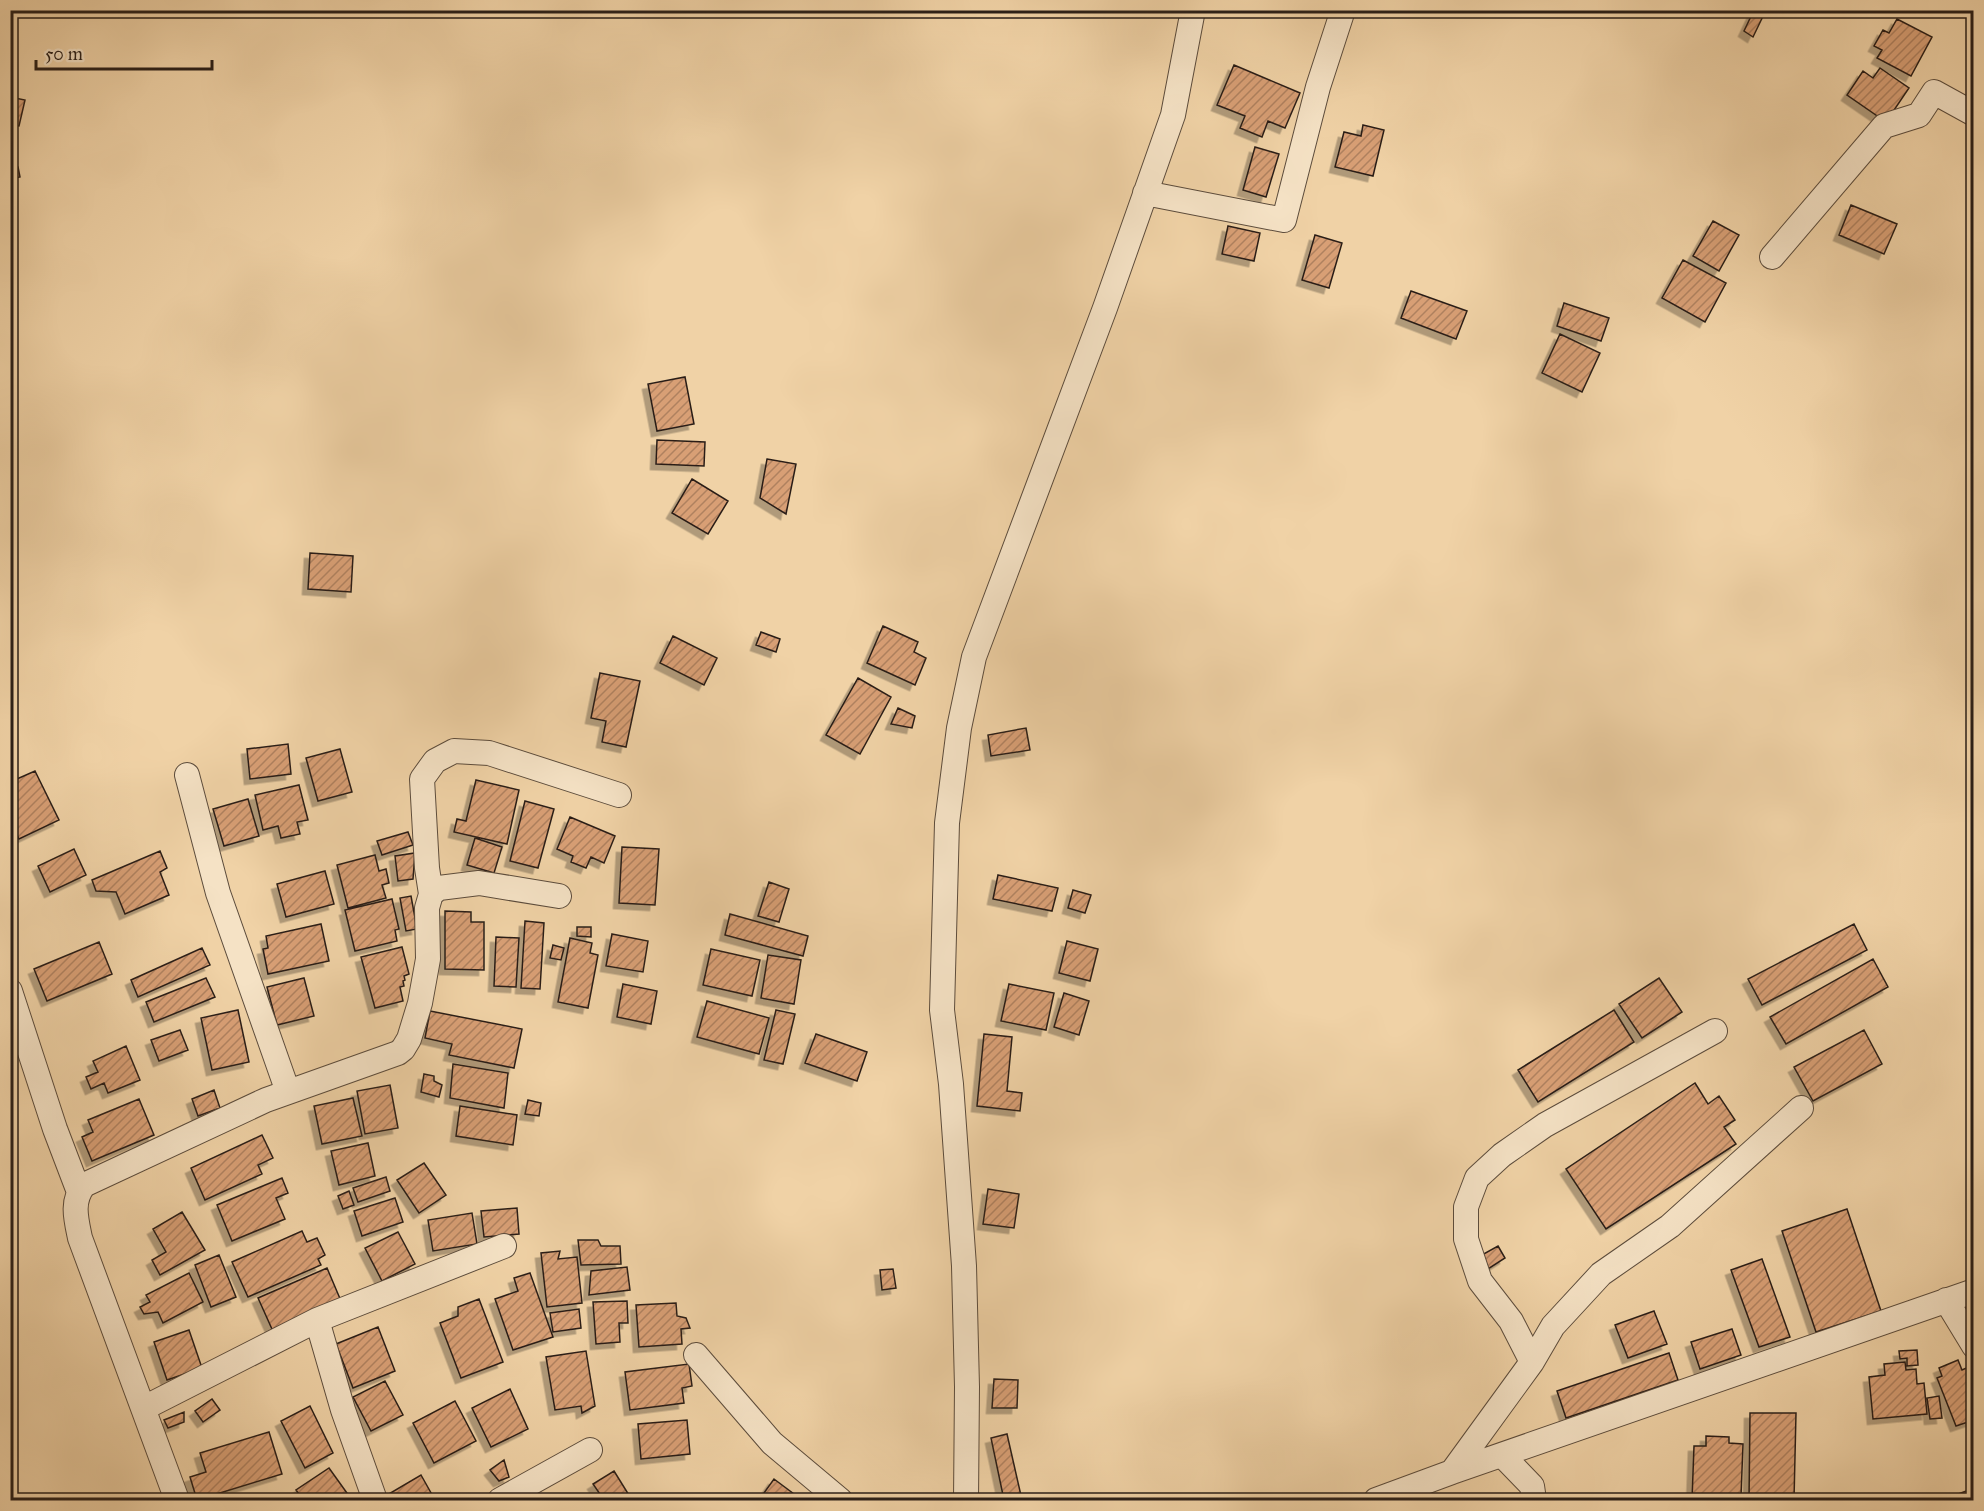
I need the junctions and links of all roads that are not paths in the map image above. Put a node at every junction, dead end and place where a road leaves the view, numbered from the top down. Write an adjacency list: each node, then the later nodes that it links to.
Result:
1 (1193, 10): 4 (street)
2 (1342, 10): 4 (street)
3 (1974, 114): 5 (street)
4 (1145, 193): 30 (street)
5 (1772, 257)
6 (187, 775): 12 (street)
7 (619, 795): 8 (street)
8 (430, 894): 9 (street); 12 (street)
9 (559, 896)
10 (10, 990): 14 (street)
11 (1715, 1031): 21 (street)
12 (288, 1092): 14 (street)
13 (1800, 1108): 21 (street)
14 (79, 1192): 22 (street)
15 (504, 1246): 18 (street)
16 (1974, 1291): 17 (street)
17 (1946, 1300): 19 (street); 24 (street)
18 (317, 1320): 22 (street); 27 (street)
19 (1974, 1346)
20 (696, 1355): 29 (street)
21 (1532, 1362): 25 (street)
22 (144, 1408): 26 (street)
23 (590, 1450): 28 (street)
24 (1502, 1455): 25 (street); 32 (street)
25 (1452, 1472): 31 (street)
26 (177, 1500)
27 (375, 1500)
28 (500, 1500)
29 (840, 1500)
30 (966, 1500)
31 (1376, 1500)
32 (1534, 1500)

